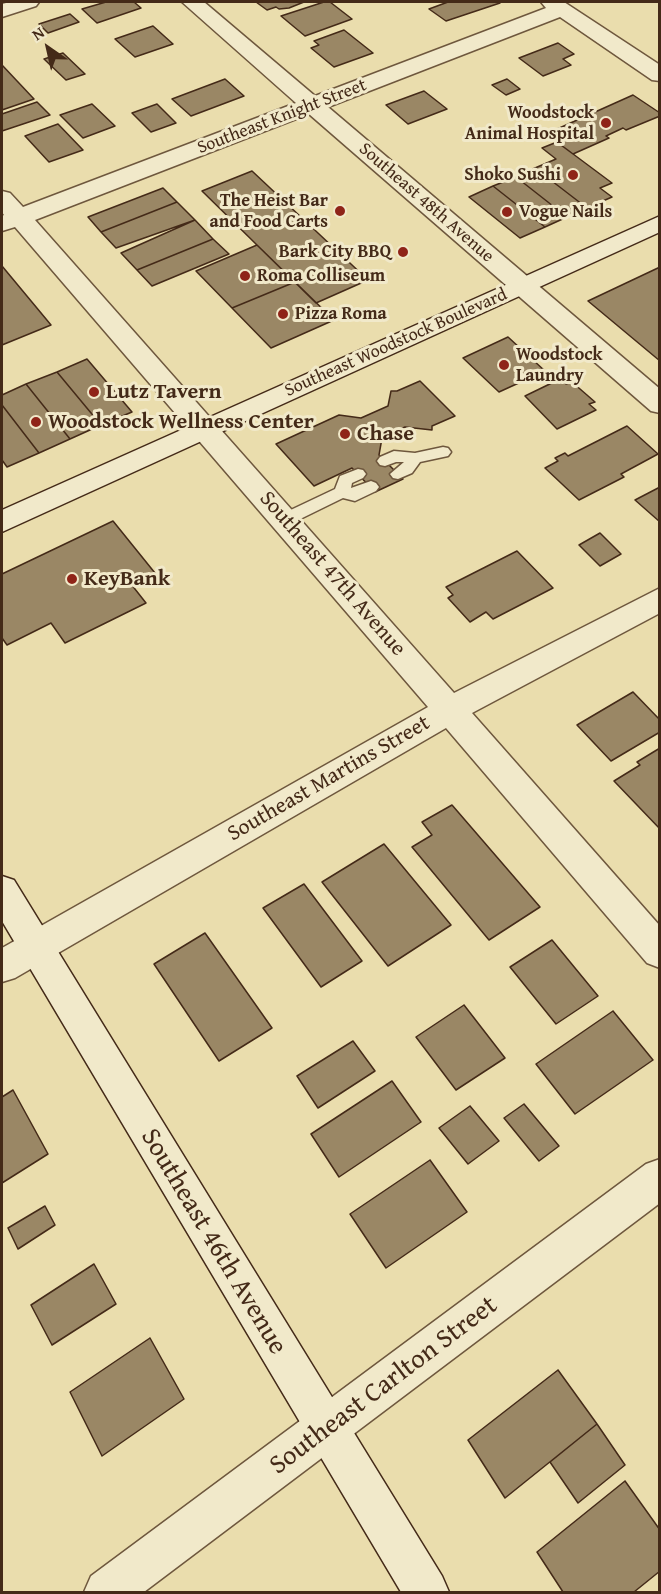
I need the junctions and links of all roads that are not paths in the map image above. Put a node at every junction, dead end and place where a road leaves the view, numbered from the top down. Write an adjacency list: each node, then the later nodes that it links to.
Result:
1 (29, 2): 4 (street)
2 (192, 2): 6 (street, Southeast 48th Avenue)
3 (557, 5): 5 (street); 6 (street, Southeast Knight Street)
4 (2, 11)
5 (660, 75)
6 (312, 105): 7 (street, Southeast Knight Street); 9 (street, Southeast 48th Avenue)
7 (7, 213): 11 (street, Southeast 47th Avenue)
8 (660, 223): 9 (street, Southeast Woodstock Boulevard)
9 (522, 285): 10 (street, Southeast 48th Avenue); 11 (street, Southeast Woodstock Boulevard)
10 (660, 404)
11 (206, 429): 19 (street, Southeast 47th Avenue); 20 (street, Southeast Woodstock Boulevard)
12 (443, 452): 13 (lane)
13 (415, 458): 14 (lane); 16 (lane)
14 (385, 461)
15 (358, 474): 18 (lane)
16 (398, 474)
17 (371, 487): 18 (lane)
18 (342, 492): 19 (lane)
19 (284, 520): 22 (street, Southeast 47th Avenue)
20 (2, 522)
21 (660, 599): 22 (street, Southeast Martins Street)
22 (450, 710): 24 (street, Southeast Martins Street); 25 (street, Southeast 47th Avenue)
23 (2, 891): 24 (street, Southeast 46th Avenue)
24 (35, 947): 26 (street, Southeast Martins Street); 28 (street, Southeast 46th Avenue)
25 (660, 952)
26 (2, 966)
27 (660, 1178): 28 (street, Southeast Carlton Street)
28 (327, 1430): 29 (street, Southeast Carlton Street); 30 (street, Southeast 46th Avenue)
29 (107, 1593)
30 (426, 1593)

